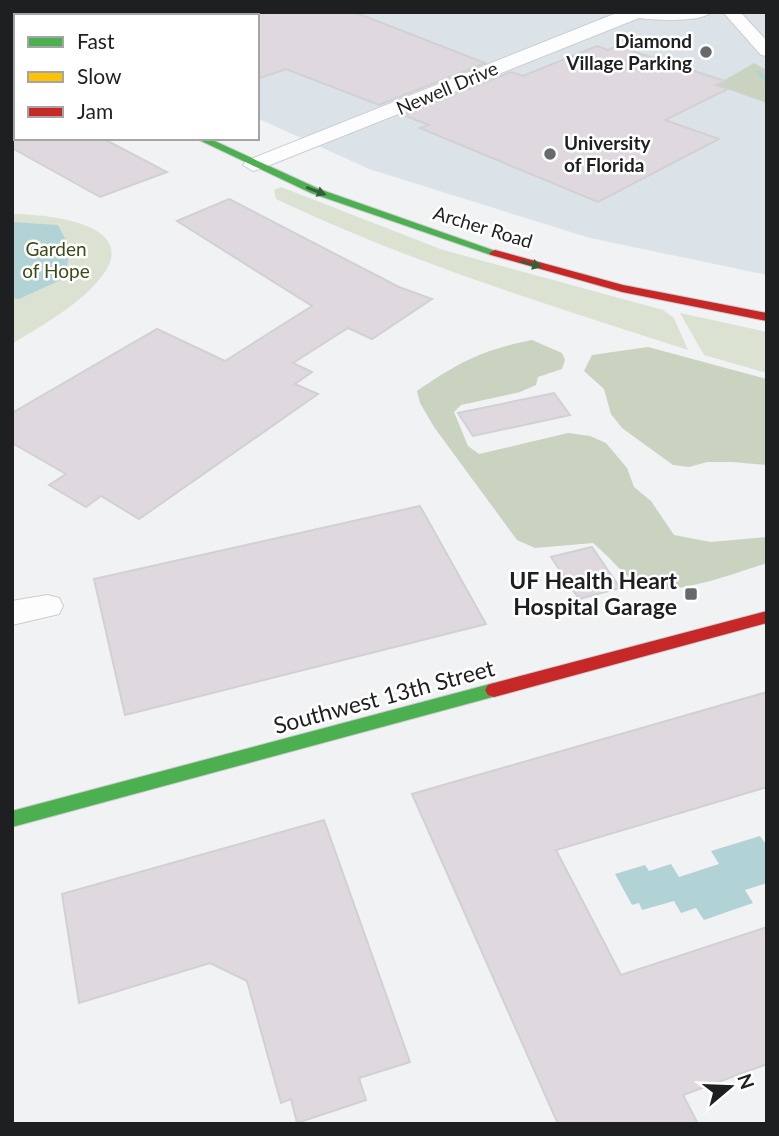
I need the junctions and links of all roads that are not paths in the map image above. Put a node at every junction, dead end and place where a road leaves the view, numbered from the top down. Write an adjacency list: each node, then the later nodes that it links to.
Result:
1 (704, 12): 3 (street)
2 (731, 12): 4 (street)
3 (631, 13): 7 (street, Newell Drive)
4 (767, 51)
5 (204, 140): 9 (main road, Archer Road)
6 (255, 143): 7 (main road)
7 (281, 155): 8 (main road); 9 (street, Newell Drive)
8 (302, 164)
9 (253, 165): 10 (main road, Archer Road, one-way to 10)
10 (767, 317)
11 (47, 606): 12 (street)
12 (12, 613)
13 (767, 617): 14 (main road, Southwest 13th Street)
14 (12, 819)

